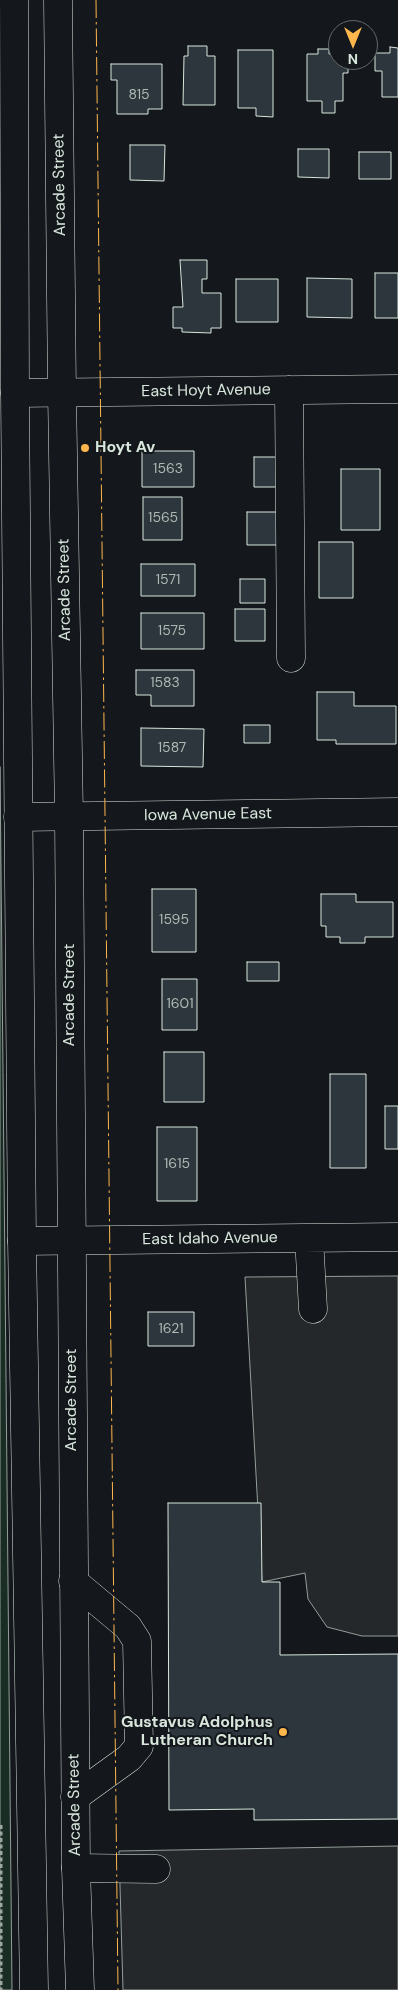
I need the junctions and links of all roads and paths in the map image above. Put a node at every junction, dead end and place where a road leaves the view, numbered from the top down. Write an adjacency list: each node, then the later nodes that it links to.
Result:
1 (14, 0): 5 (main road)
2 (58, 0): 6 (main road, Arcade Street)
3 (398, 389): 4 (main road, East Hoyt Avenue)
4 (289, 390): 6 (main road, East Hoyt Avenue); 7 (main road)
5 (15, 393): 6 (main road, East Hoyt Avenue); 10 (main road)
6 (62, 393): 9 (main road, Arcade Street)
7 (291, 658)
8 (398, 812): 9 (main road, Iowa Avenue East)
9 (68, 816): 10 (main road, Iowa Avenue East); 14 (main road, Arcade Street)
10 (18, 817): 13 (main road)
11 (398, 1237): 12 (main road, East Idaho Avenue)
12 (309, 1238): 14 (main road, East Idaho Avenue); 15 (main road)
13 (22, 1241): 14 (main road, East Idaho Avenue); 20 (main road)
14 (72, 1241): 16 (main road, Arcade Street)
15 (313, 1309)
16 (73, 1581): 17 (main road, Arcade Street); 17 (main road)
17 (75, 1797): 18 (main road, Arcade Street)
18 (76, 1868): 19 (main road); 21 (main road, Arcade Street)
19 (156, 1869)
20 (34, 1990)
21 (80, 1990)

